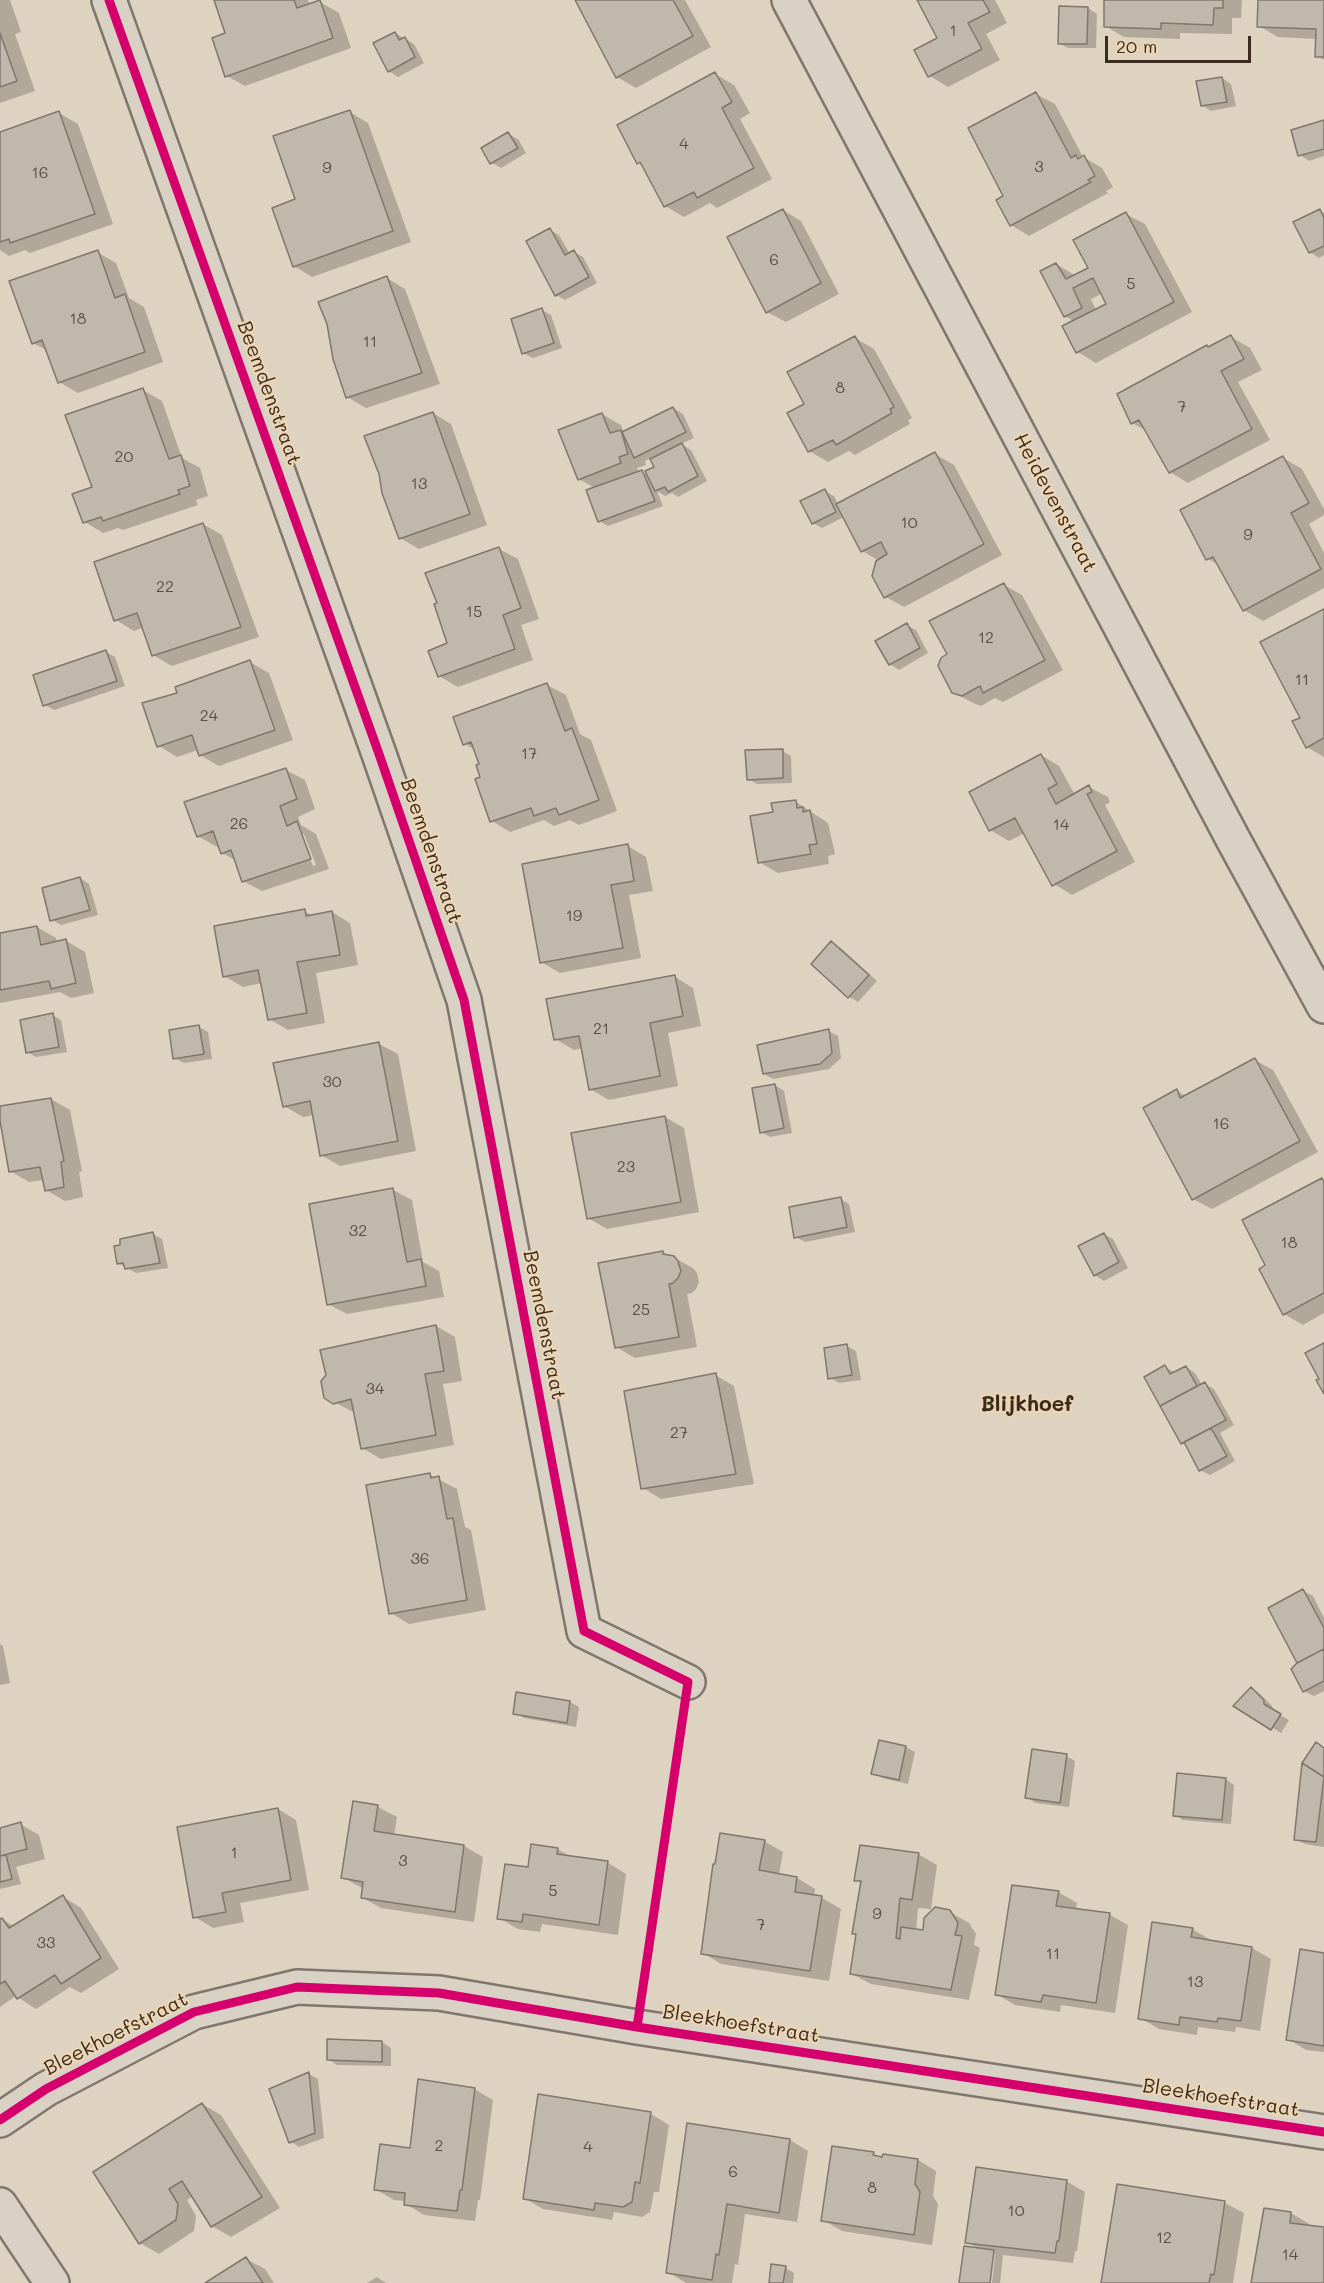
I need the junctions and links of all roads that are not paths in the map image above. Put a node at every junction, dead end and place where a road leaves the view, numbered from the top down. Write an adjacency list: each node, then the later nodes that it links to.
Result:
1 (109, 0): 4 (street, Beemdenstraat)
2 (789, 0): 3 (street, Heidevenstraat)
3 (1322, 997)
4 (688, 1682)
5 (0, 2120): 6 (street, Bleekhoefstraat)
6 (1324, 2132)
7 (0, 2205): 8 (street)
8 (52, 2283)

